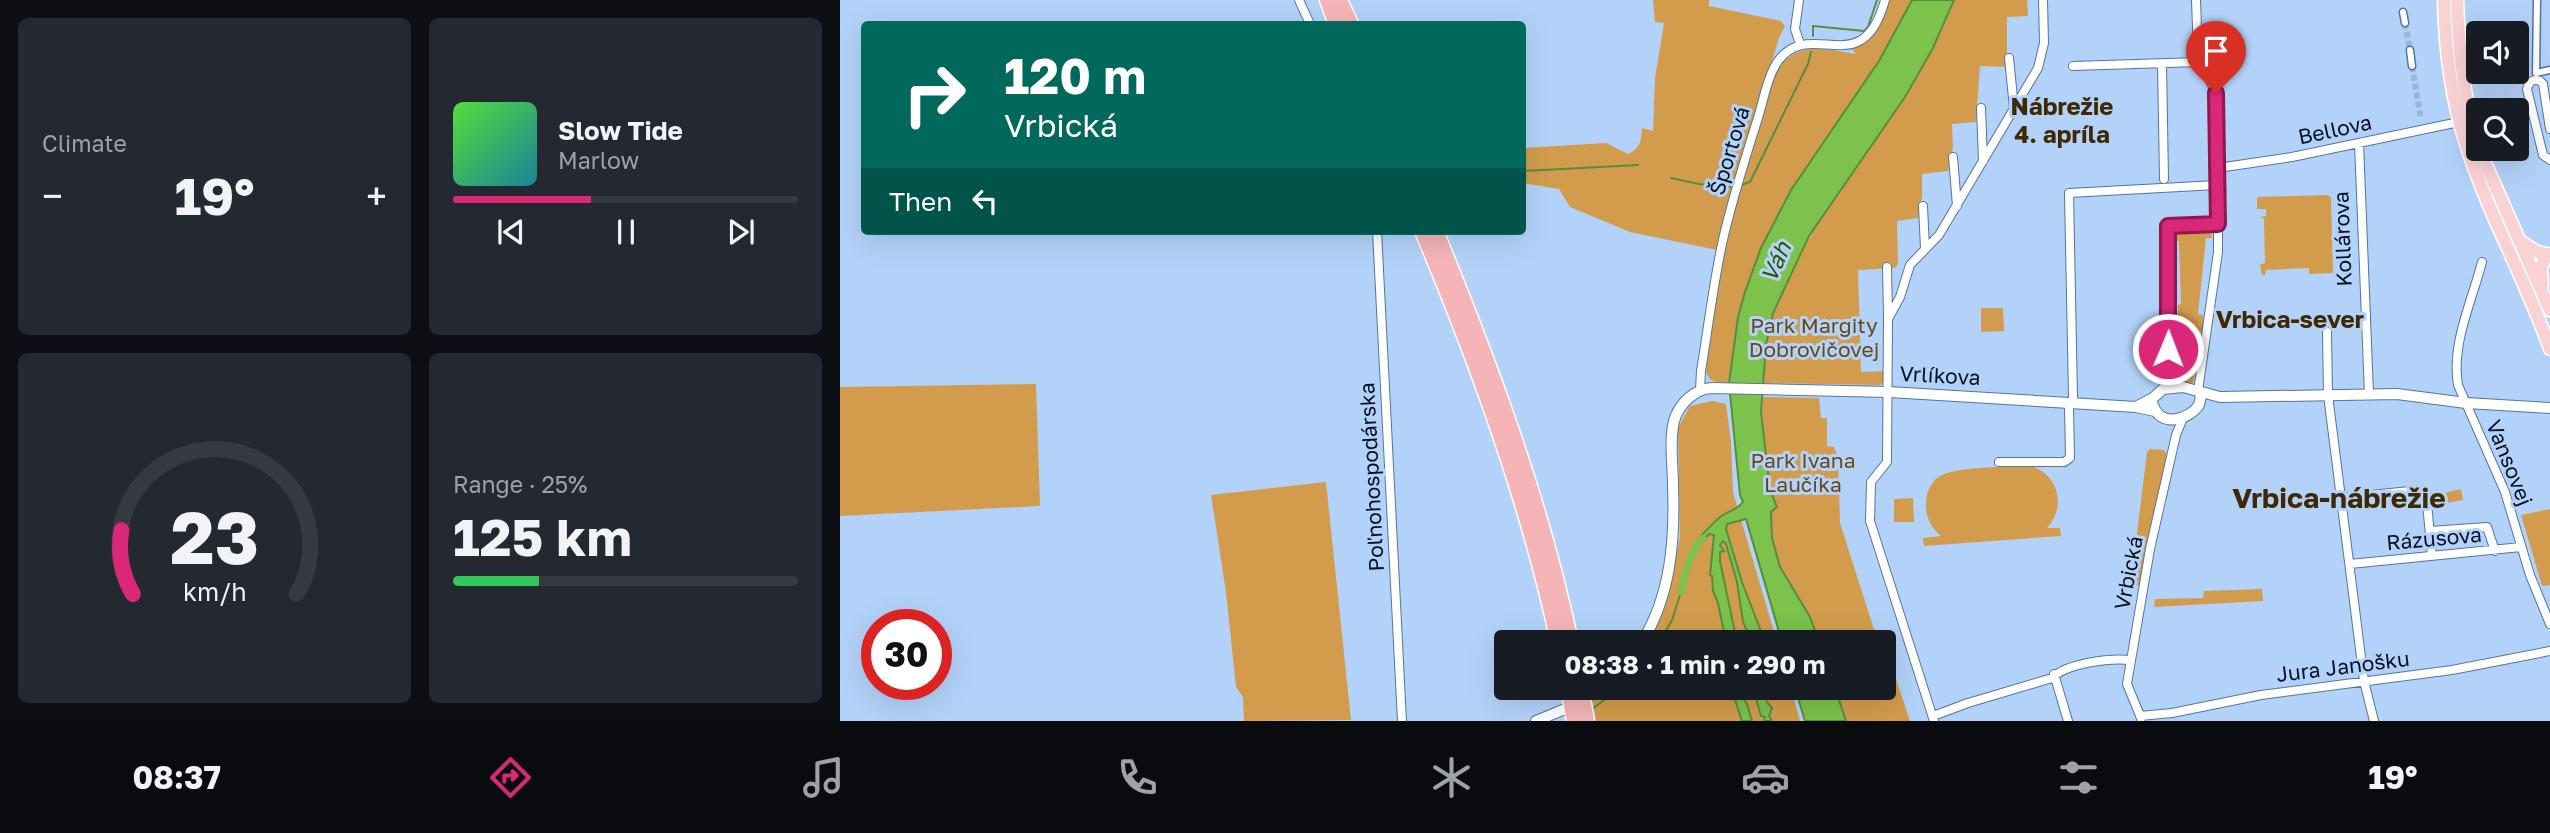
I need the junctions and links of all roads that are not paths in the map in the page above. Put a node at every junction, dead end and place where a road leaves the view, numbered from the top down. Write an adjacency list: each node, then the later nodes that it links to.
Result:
1 (1299, 0): 12 (street)
2 (1327, 0): 13 (highway)
3 (1340, 0): 14 (highway)
4 (1799, 0): 16 (street)
5 (1885, 0): 16 (street)
6 (2043, 0): 27 (street)
7 (2196, 0): 19 (street)
8 (2444, 0): 29 (main road)
9 (2457, 0): 25 (main road)
10 (2536, 0): 24 (street)
11 (2403, 12): 15 (street)
12 (1309, 21)
13 (1335, 21)
14 (1350, 21)
15 (2405, 23)
16 (1800, 44): 58 (street, Športová)
17 (2410, 50): 22 (street)
18 (2010, 58): 27 (street)
19 (2199, 62): 20 (street); 37 (street)
20 (2162, 64): 21 (street); 38 (street)
21 (2073, 66)
22 (2413, 66)
23 (2550, 70): 24 (street)
24 (2536, 76): 31 (street); 34 (street)
25 (2467, 98)
26 (1981, 108): 35 (street)
27 (2014, 108): 35 (street)
28 (2421, 119): 30 (street)
29 (2459, 122): 30 (street, Bellova); 50 (main road)
30 (2423, 130): 32 (street, Bellova)
31 (2550, 130)
32 (2359, 143): 37 (street, Bellova); 61 (street, Kollárova)
33 (1953, 157): 41 (street)
34 (2550, 159)
35 (1983, 161): 41 (street)
36 (2485, 161): 46 (main road)
37 (2218, 168): 39 (street)
38 (2164, 178)
39 (2217, 185): 42 (street); 66 (street)
40 (1923, 206): 47 (street)
41 (1957, 207): 47 (street)
42 (2218, 224): 56 (street); 59 (street)
43 (1377, 235): 96 (street, Poľnohospodárska)
44 (1424, 235): 84 (highway)
45 (1438, 235): 85 (highway)
46 (2519, 241): 48 (main road); 50 (main road)
47 (1925, 249): 53 (street)
48 (2549, 254): 50 (street); 52 (main road)
49 (2482, 261): 65 (street, Vansovej)
50 (2523, 265): 52 (main road); 55 (main road)
51 (1887, 267): 53 (street)
52 (2548, 305)
53 (1888, 319): 60 (street)
54 (2327, 332): 62 (street)
55 (2550, 349)
56 (2160, 378): 57 (street); 63 (street)
57 (2170, 387): 59 (street); 63 (street)
58 (1700, 390): 60 (street, Vrlíkova); 86 (street)
59 (2198, 391): 64 (street); 69 (street)
60 (1889, 393): 66 (street, Vrlíkova); 94 (street)
61 (2368, 394): 62 (street); 65 (street)
62 (2328, 395): 64 (street); 77 (street)
63 (2155, 396): 68 (street); 71 (street)
64 (2220, 397): 69 (street)
65 (2464, 400): 67 (street); 79 (street, Vansovej)
66 (2072, 402): 68 (street, Vrlíkova); 76 (street)
67 (2508, 405): 70 (street); 72 (street)
68 (2136, 407): 71 (street, Vrlíkova)
69 (2197, 408): 73 (street)
70 (2550, 408)
71 (2155, 411): 74 (street)
72 (2550, 414)
73 (2183, 418): 74 (street); 75 (street, Vrbická)
74 (2169, 420): 75 (street)
75 (2176, 435): 88 (street, Vrbická)
76 (1999, 462)
77 (2341, 498): 78 (street, Rázusova); 82 (street)
78 (2430, 531): 80 (street); 81 (street)
79 (2521, 547): 80 (street, Rázusova); 83 (street, Vansovej)
80 (2495, 551): 81 (street, Rázusova)
81 (2432, 556): 82 (street, Rázusova)
82 (2350, 564): 90 (street)
83 (2550, 624)
84 (1555, 630)
85 (1569, 630)
86 (1648, 630)
87 (2550, 652): 90 (street, Jura Janošku)
88 (2130, 660): 89 (street); 95 (street, Vrbická)
89 (2054, 674): 94 (street); 100 (street)
90 (2364, 681): 95 (street, Jura Janošku); 101 (street)
91 (1570, 700): 98 (highway, bridge)
92 (1583, 700): 99 (highway, bridge)
93 (1583, 700): 97 (street)
94 (1934, 718)
95 (2141, 719)
96 (1402, 721)
97 (1536, 721)
98 (1574, 721)
99 (1587, 721)
100 (2068, 721)
101 (2374, 721)

